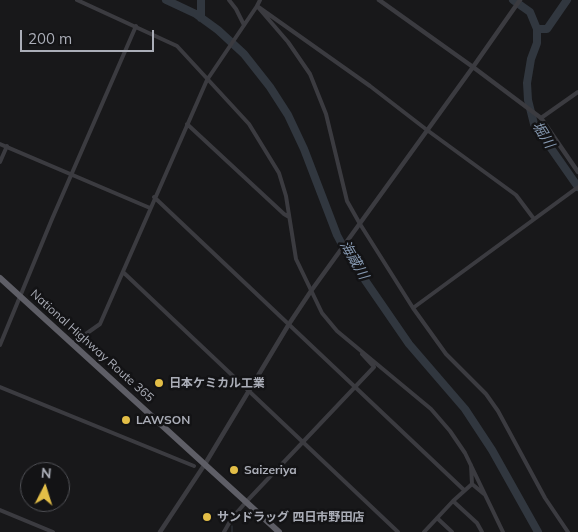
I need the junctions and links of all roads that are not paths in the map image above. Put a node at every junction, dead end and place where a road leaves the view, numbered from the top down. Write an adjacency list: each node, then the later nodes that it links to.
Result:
1 (77, 0): 8 (street)
2 (228, 0): 7 (street)
3 (260, 0): 6 (street)
4 (379, 0): 9 (street)
5 (519, 2): 9 (street)
6 (257, 6): 7 (street); 14 (street); 25 (street)
7 (244, 25): 10 (street)
8 (136, 26): 10 (street); 19 (street)
9 (473, 67): 12 (street); 14 (street)
10 (207, 80): 13 (street); 23 (street)
11 (578, 92): 12 (street)
12 (541, 118): 18 (street)
13 (187, 124): 21 (street); 23 (street)
14 (427, 130): 24 (street); 25 (street)
15 (0, 144): 16 (street)
16 (6, 146): 17 (street); 19 (street)
17 (0, 162)
18 (578, 172)
19 (72, 174): 22 (street); 29 (street)
20 (576, 189): 24 (street)
21 (154, 197): 22 (street); 31 (street)
22 (150, 208): 26 (street)
23 (289, 217): 28 (street)
24 (534, 219): 30 (street)
25 (360, 224): 28 (street); 30 (street)
26 (123, 272): 32 (street); 37 (street)
27 (0, 278): 29 (highway, National Highway Route 365)
28 (311, 291): 31 (street); 34 (street)
29 (20, 296): 32 (highway, National Highway Route 365); 33 (street)
30 (413, 308): 58 (street)
31 (289, 324): 36 (street); 37 (street)
32 (72, 343): 40 (highway, National Highway Route 365)
33 (0, 345)
34 (356, 347): 36 (street); 39 (street)
35 (0, 387): 41 (street)
36 (355, 387): 38 (street); 43 (street)
37 (249, 391): 38 (street); 40 (street)
38 (303, 442): 46 (street); 53 (street)
39 (471, 463): 42 (street); 44 (street)
40 (205, 464): 46 (highway, National Highway Route 365); 50 (street)
41 (194, 466)
42 (472, 484): 43 (street); 44 (street)
43 (464, 490): 45 (street)
44 (486, 496): 57 (street)
45 (453, 501): 48 (street); 56 (street)
46 (246, 502): 51 (street); 52 (highway, National Highway Route 365)
47 (0, 510): 49 (street)
48 (437, 518): 54 (street); 55 (street)
49 (53, 532)
50 (160, 532)
51 (224, 532)
52 (279, 532)
53 (398, 532)
54 (424, 532)
55 (452, 532)
56 (482, 532)
57 (503, 532)
58 (568, 532)

